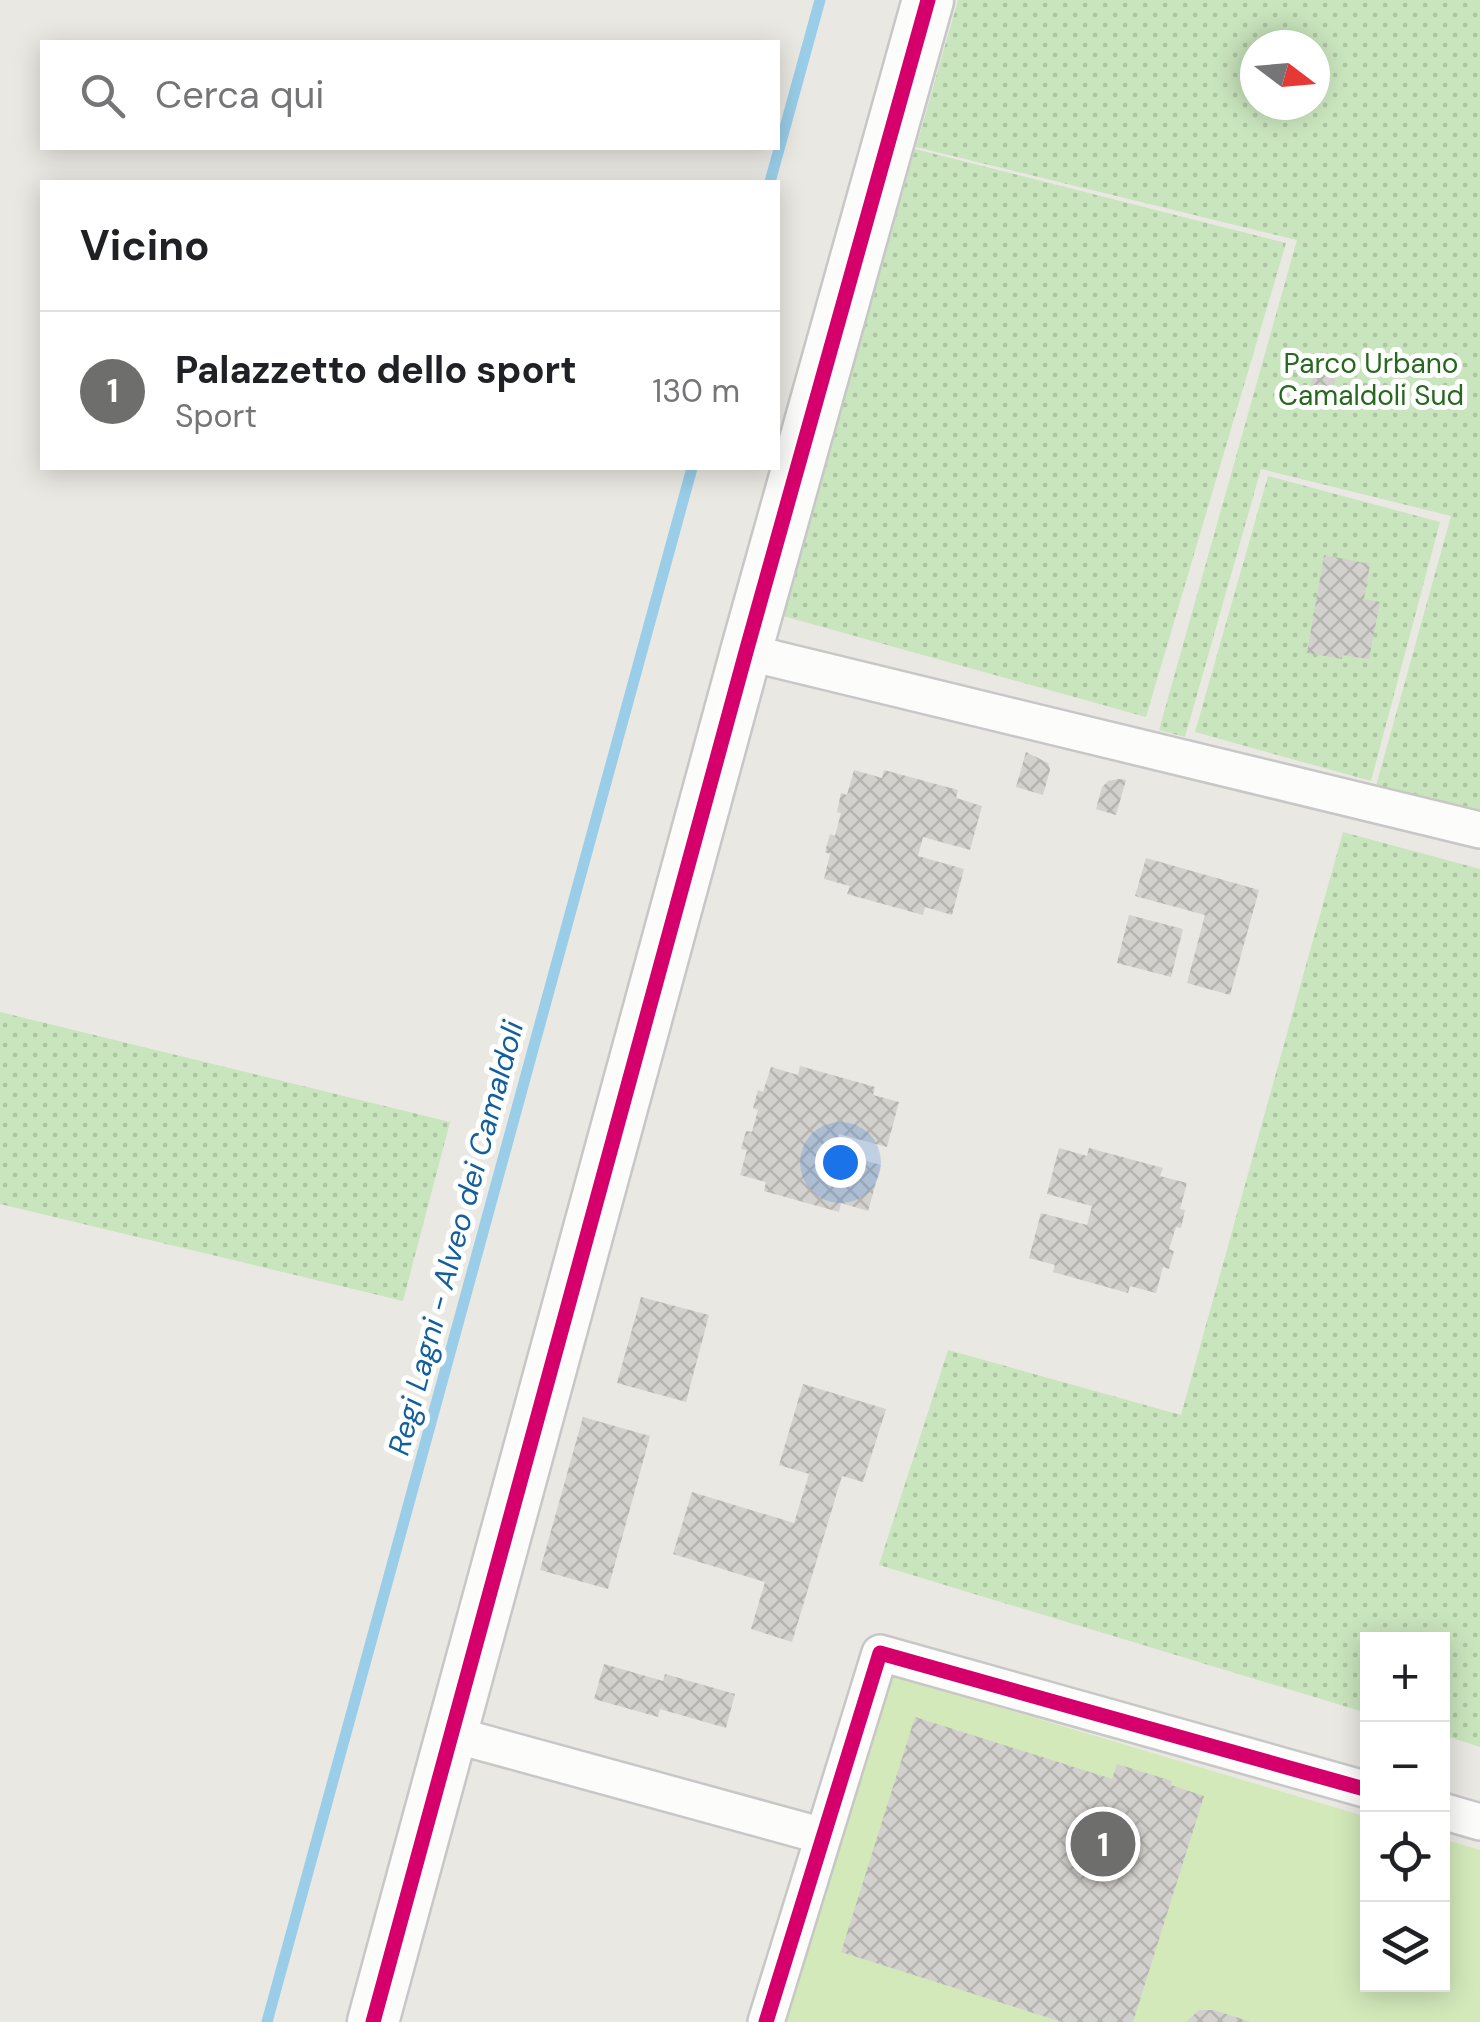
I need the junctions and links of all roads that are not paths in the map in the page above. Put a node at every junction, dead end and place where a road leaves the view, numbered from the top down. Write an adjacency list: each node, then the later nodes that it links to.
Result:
1 (928, 0): 2 (street)
2 (746, 652): 3 (street); 4 (street)
3 (1480, 830)
4 (451, 1734): 8 (street); 9 (street)
5 (1360, 1788): 8 (street)
6 (1450, 1814): 7 (street)
7 (1480, 1822)
8 (823, 1836): 10 (street)
9 (372, 2022)
10 (766, 2022)

